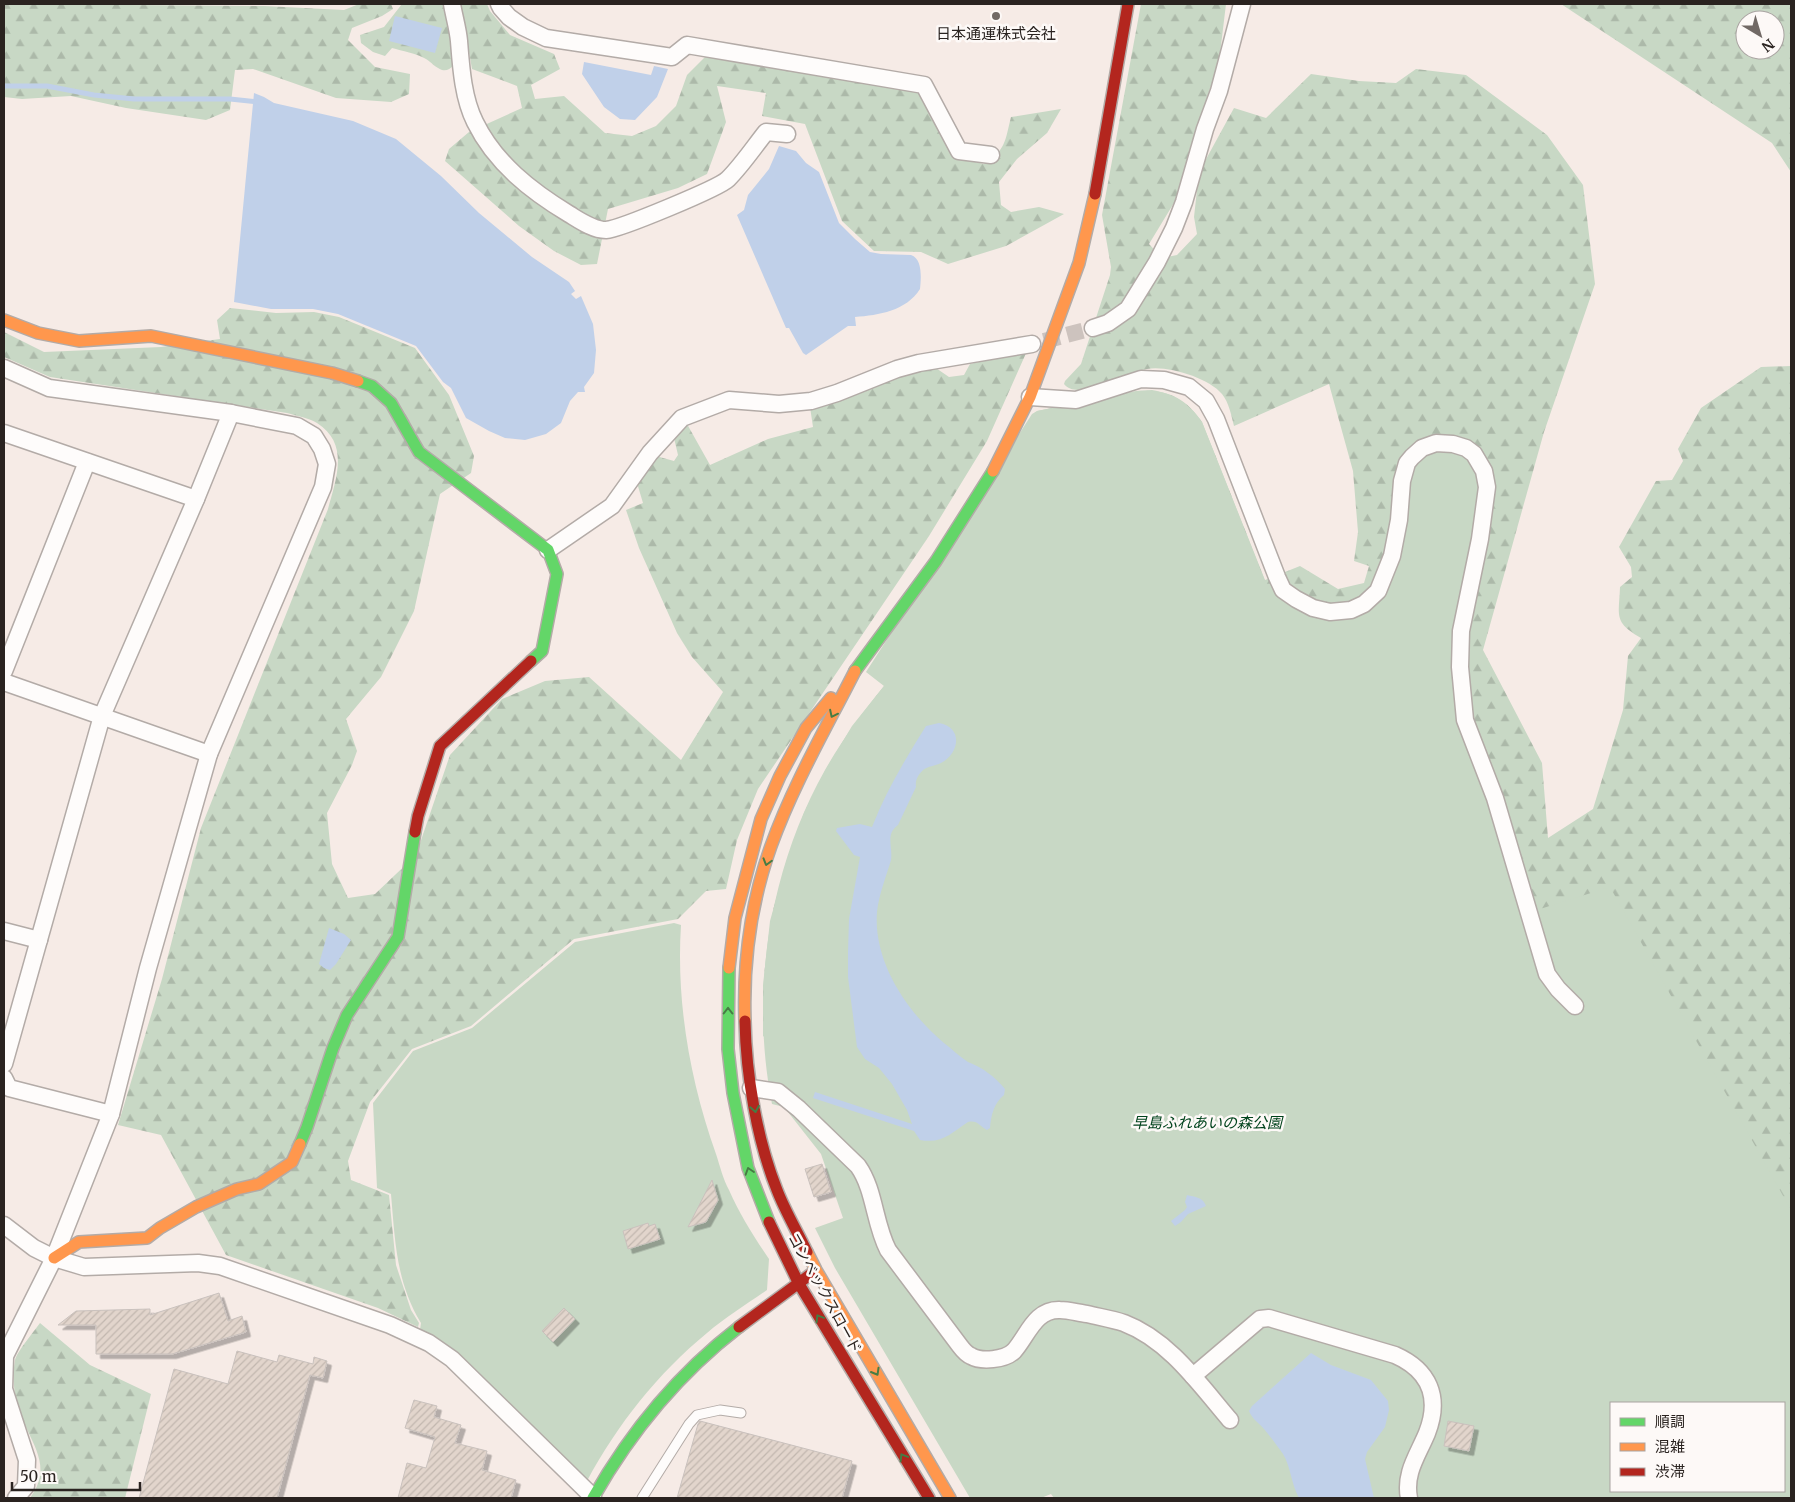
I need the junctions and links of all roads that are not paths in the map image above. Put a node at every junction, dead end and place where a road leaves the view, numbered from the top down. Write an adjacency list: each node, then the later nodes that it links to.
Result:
1 (452, 4): 5 (street)
2 (499, 4): 6 (street)
3 (1128, 4): 11 (street)
4 (1242, 4): 8 (street)
5 (787, 134)
6 (991, 155)
7 (4, 320): 16 (street)
8 (1093, 328)
9 (1032, 344): 16 (street)
10 (4, 368): 12 (street)
11 (1030, 397): 17 (street); 24 (street)
12 (231, 413): 15 (street); 21 (street)
13 (4, 434): 14 (street)
14 (87, 462): 15 (street); 18 (street)
15 (196, 499): 20 (street)
16 (548, 550): 30 (street)
17 (855, 670): 27 (street, コンベックスロード, one-way to 27); 32 (street, コンベックスロード, one-way to 17)
18 (4, 671)
19 (4, 682): 20 (street)
20 (102, 716): 21 (street); 23 (street)
21 (209, 754): 28 (street)
22 (4, 931): 23 (street)
23 (39, 940): 25 (street)
24 (1575, 1006)
25 (4, 1064)
26 (4, 1078): 28 (street)
27 (751, 1088): 31 (street, コンベックスロード, one-way to 31); 33 (street)
28 (110, 1114): 30 (street)
29 (4, 1225): 30 (street)
30 (54, 1258): 36 (street); 37 (street)
31 (816, 1270): 32 (street); 40 (street, コンベックスロード, one-way to 40)
32 (798, 1284): 37 (street); 39 (street, コンベックスロード, one-way to 32)
33 (1193, 1376): 35 (street); 41 (street)
34 (741, 1413): 38 (lane)
35 (1230, 1420)
36 (16, 1498)
37 (593, 1498)
38 (642, 1498)
39 (929, 1498)
40 (950, 1498)
41 (1408, 1498)

